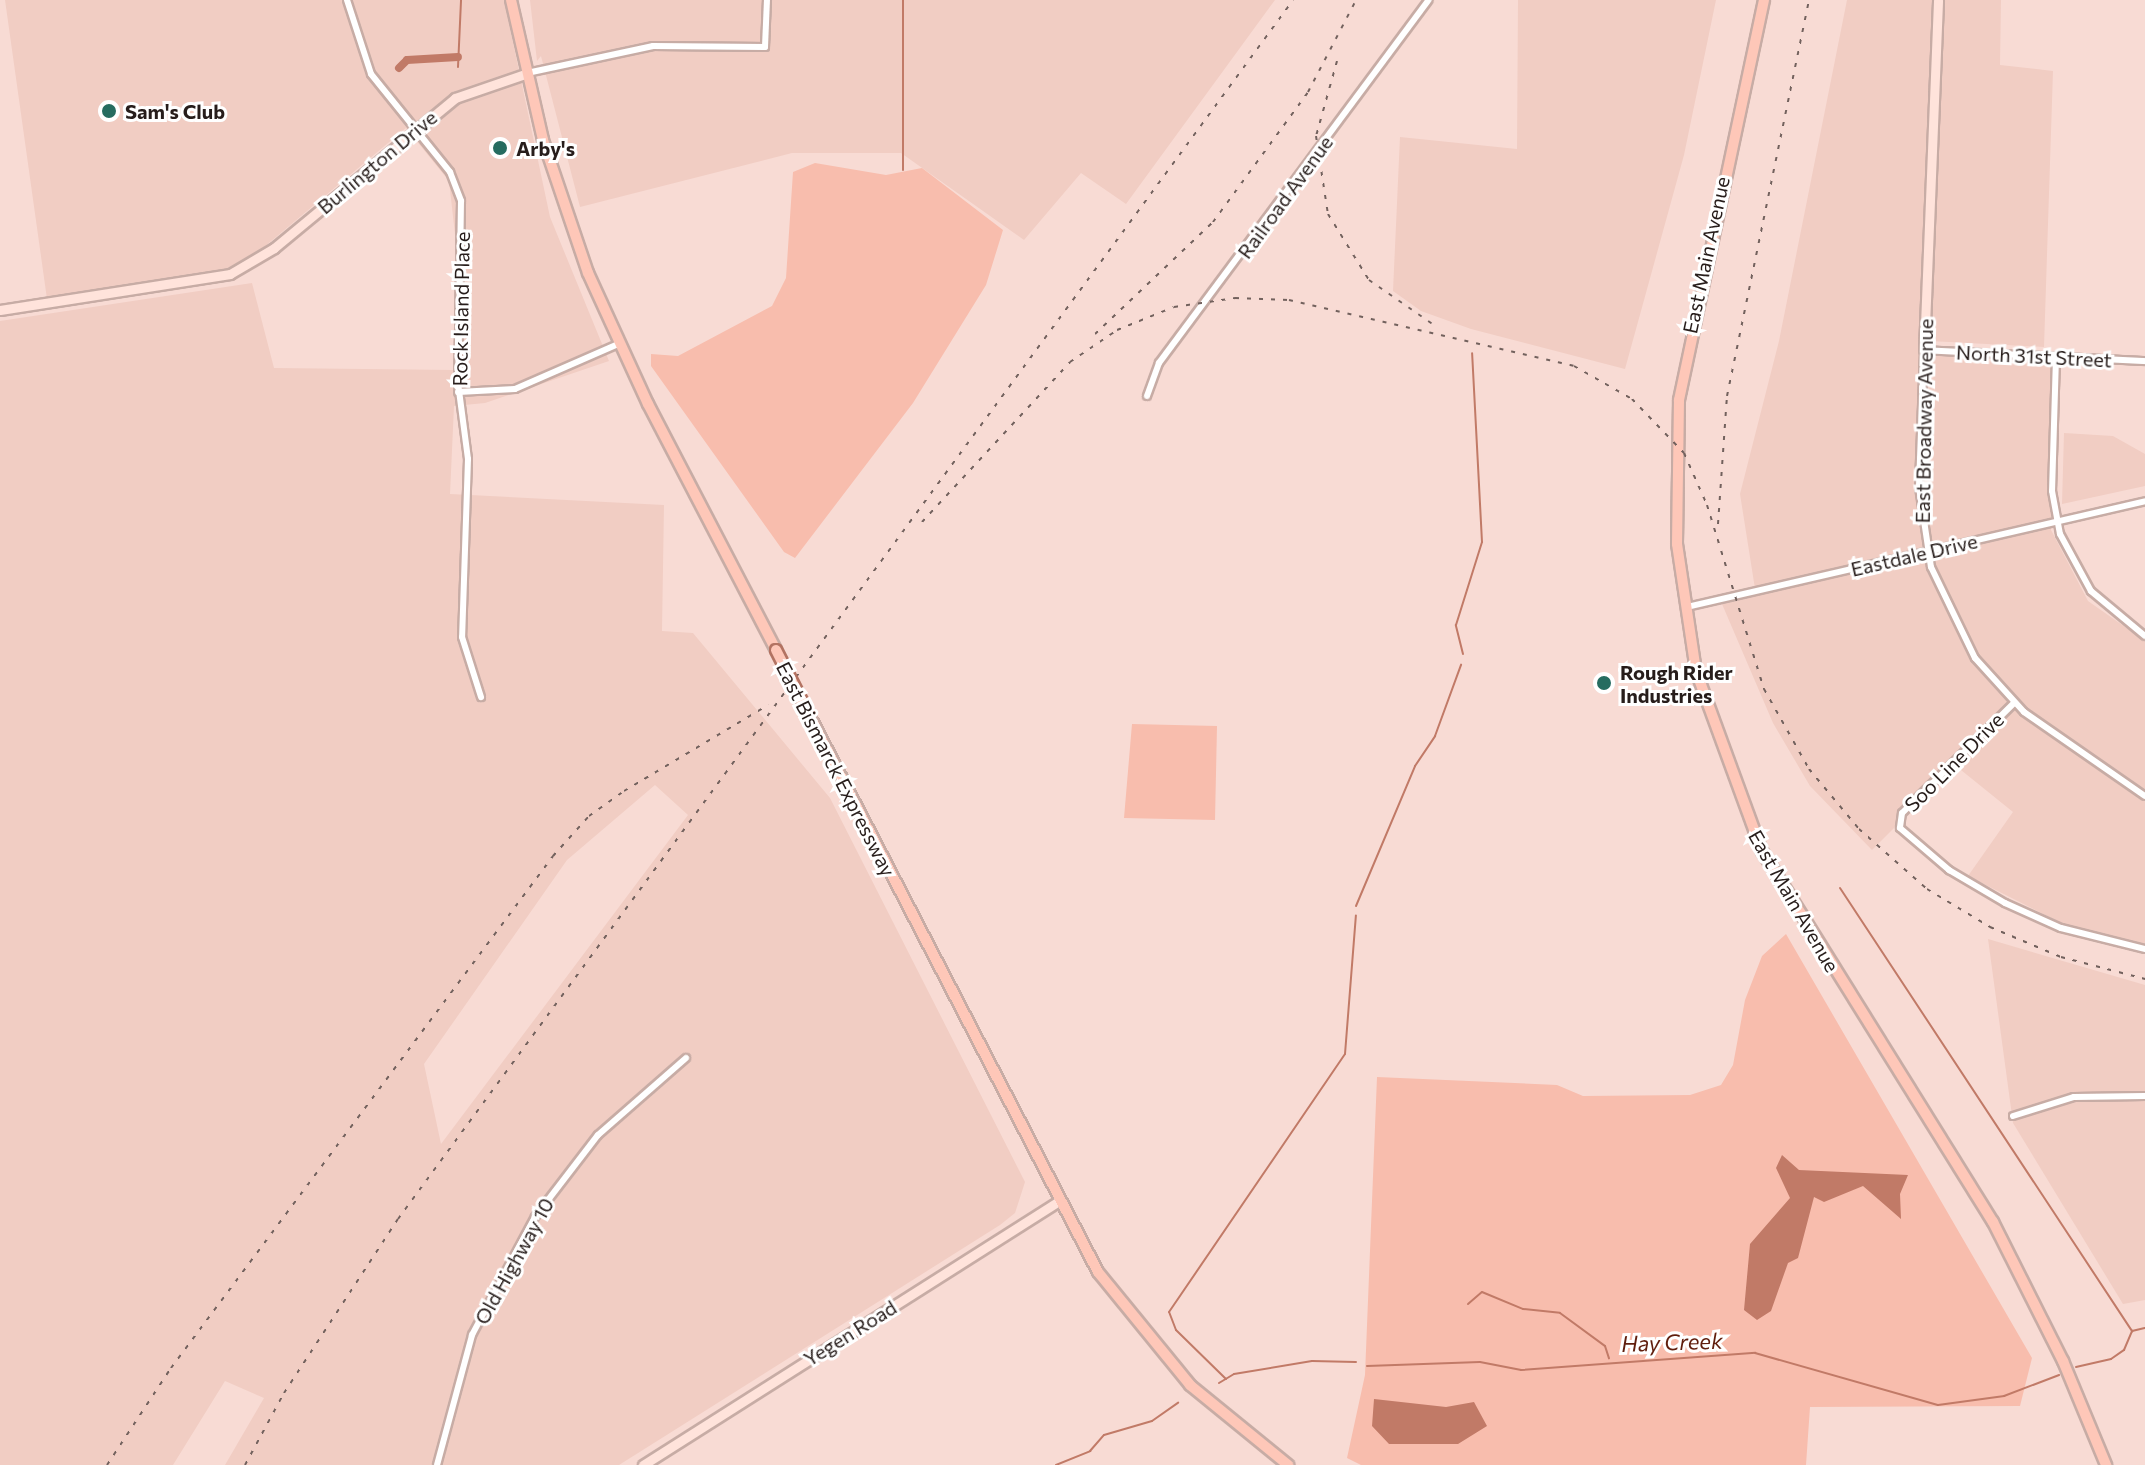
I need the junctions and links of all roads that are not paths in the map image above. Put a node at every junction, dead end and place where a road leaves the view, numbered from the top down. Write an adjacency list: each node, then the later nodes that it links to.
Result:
1 (347, 0): 8 (street, Rock Island Place)
2 (511, 0): 7 (main road, East Bismarck Expressway)
3 (767, 0): 7 (street, Burlington Drive)
4 (1429, 0): 15 (street, Railroad Avenue)
5 (1764, 0): 19 (main road, East Main Avenue)
6 (1938, 0): 11 (street, East Broadway Avenue)
7 (525, 74): 8 (street, Burlington Drive); 10 (main road, East Bismarck Expressway)
8 (415, 129): 9 (street, Burlington Drive); 14 (street, Rock Island Place)
9 (0, 310)
10 (618, 344): 14 (street); 28 (main road, East Bismarck Expressway, bridge)
11 (1924, 350): 12 (street, North 31st Street); 18 (street, East Broadway Avenue)
12 (2056, 357): 13 (street, North 31st Street); 17 (street)
13 (2145, 361)
14 (458, 392): 21 (street, Rock Island Place)
15 (1147, 396)
16 (2145, 501): 17 (street, Eastdale Drive)
17 (2056, 521): 18 (street, Eastdale Drive); 20 (street)
18 (1926, 552): 19 (street, Eastdale Drive); 22 (street, East Broadway Avenue)
19 (1683, 608): 32 (main road, East Main Avenue)
20 (2145, 636)
21 (481, 697)
22 (2014, 703): 23 (street, East Broadway Avenue); 24 (street, Soo Line Drive)
23 (2145, 796)
24 (2145, 949)
25 (686, 1058): 29 (street, Old Highway 10)
26 (2145, 1096): 27 (street)
27 (2013, 1116)
28 (1057, 1202): 30 (street, Yegen Road); 31 (main road, East Bismarck Expressway)
29 (437, 1465)
30 (643, 1465)
31 (1288, 1465)
32 (2106, 1465)

